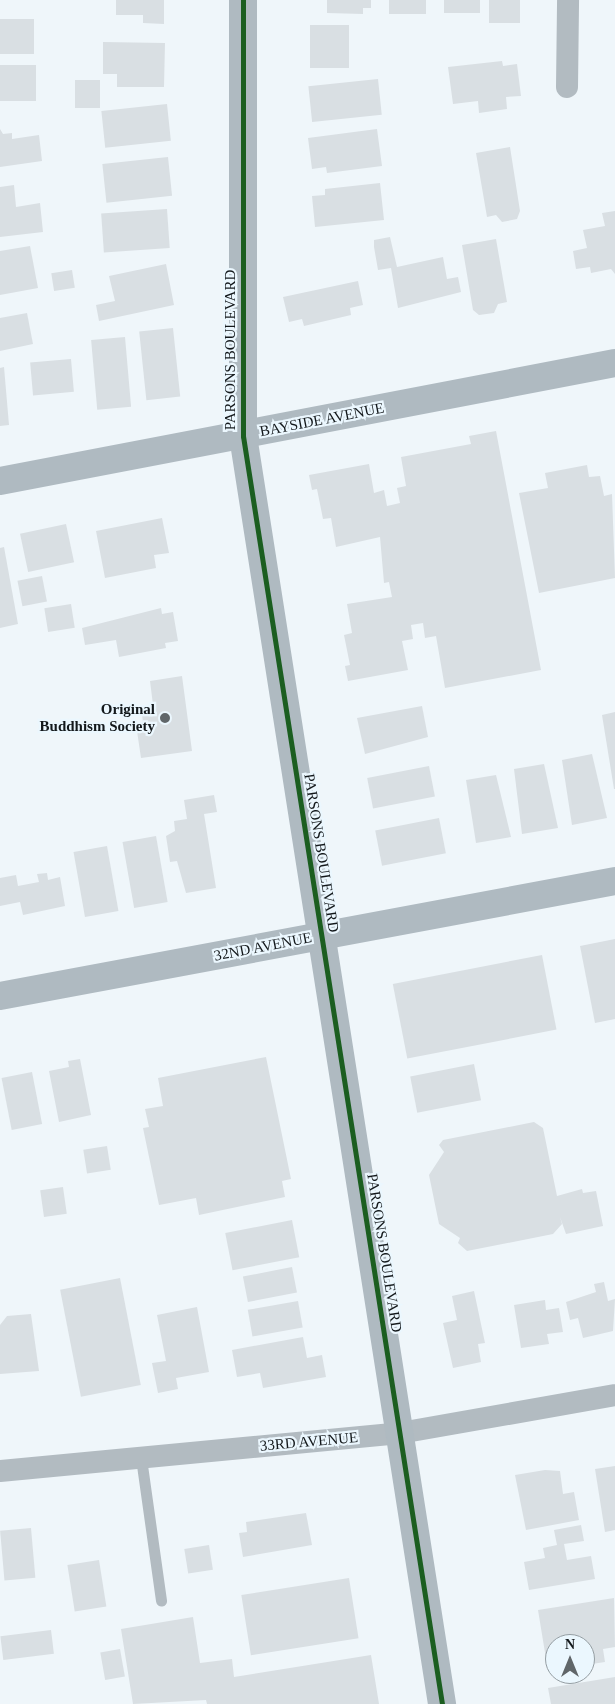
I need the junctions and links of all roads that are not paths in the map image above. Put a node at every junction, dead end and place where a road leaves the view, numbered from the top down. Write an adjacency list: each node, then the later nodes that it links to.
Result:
1 (243, 0): 5 (street, PARSONS BOULEVARD)
2 (568, 0): 3 (street)
3 (567, 87)
4 (615, 363): 5 (street, BAYSIDE AVENUE)
5 (243, 436): 6 (street, BAYSIDE AVENUE); 8 (street, PARSONS BOULEVARD)
6 (0, 481)
7 (615, 881): 8 (street, 32ND AVENUE)
8 (322, 936): 9 (street, 32ND AVENUE); 11 (street, PARSONS BOULEVARD)
9 (0, 996)
10 (615, 1395): 11 (street, 33RD AVENUE)
11 (400, 1433): 12 (street, 33RD AVENUE); 15 (street, PARSONS BOULEVARD)
12 (141, 1458): 13 (street, 33RD AVENUE); 14 (lane)
13 (0, 1471)
14 (160, 1601)
15 (442, 1704)

